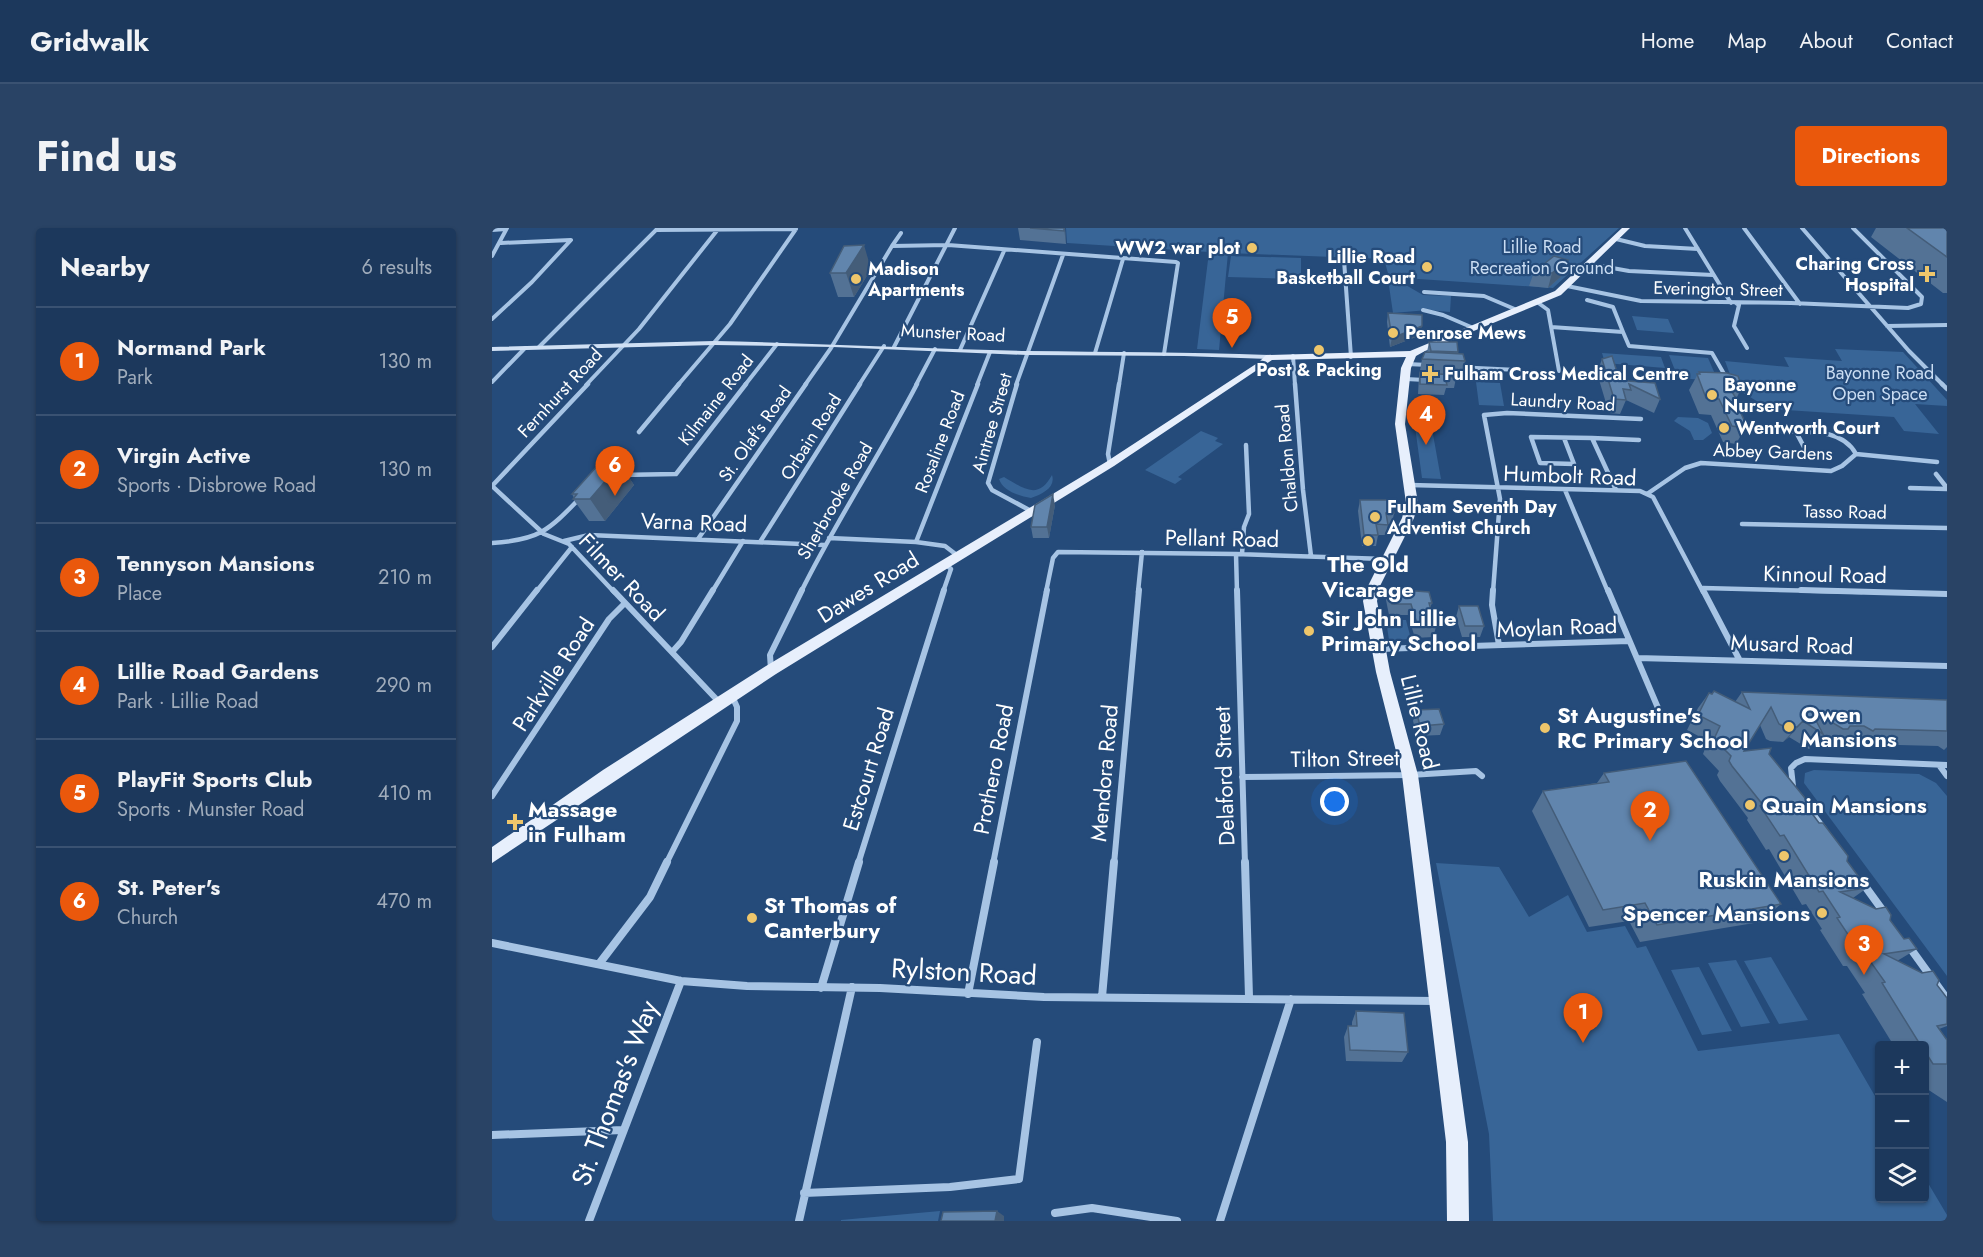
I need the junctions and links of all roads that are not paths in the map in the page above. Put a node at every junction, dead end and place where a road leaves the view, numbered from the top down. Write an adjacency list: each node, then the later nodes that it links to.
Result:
1 (955, 228): 16 (street)
2 (1626, 228): 14 (main road)
3 (1685, 228): 18 (street)
4 (1744, 228): 32 (street)
5 (1802, 228): 33 (street)
6 (1853, 228): 33 (street, Everington Street)
7 (507, 229): 12 (street); 15 (street)
8 (657, 229): 9 (street); 47 (street)
9 (719, 229): 10 (street); 43 (street, Fernhurst Road)
10 (778, 229): 11 (street)
11 (796, 229): 42 (street)
12 (492, 230)
13 (901, 233): 17 (street, St. Olaf's Road)
14 (1616, 239): 18 (street); 24 (main road)
15 (501, 243): 21 (street); 36 (street)
16 (948, 245): 17 (street); 19 (street); 48 (street)
17 (892, 246): 45 (street, St. Olaf's Road)
18 (1698, 249): 25 (street)
19 (1004, 251): 20 (street); 53 (street)
20 (1063, 255): 22 (street); 55 (street)
21 (492, 256)
22 (1123, 259): 56 (street); 58 (street)
23 (1344, 260): 61 (street)
24 (1590, 264): 25 (street); 26 (main road)
25 (1713, 275): 30 (street)
26 (1567, 286): 29 (main road); 30 (street, Everington Street)
27 (1424, 292): 35 (street)
28 (1587, 300): 41 (street)
29 (1537, 302): 35 (main road); 40 (street)
30 (1731, 303): 31 (street, Everington Street)
31 (1736, 303): 32 (street, Everington Street); 50 (street)
32 (1800, 304): 33 (street, Everington Street)
33 (1870, 307): 38 (street)
34 (1423, 310): 39 (street)
35 (1516, 310): 39 (main road)
36 (492, 319)
37 (1947, 325): 38 (street)
38 (1887, 326): 71 (street)
39 (1471, 327): 62 (main road)
40 (1551, 327): 41 (street); 66 (street)
41 (1623, 332): 70 (street)
42 (714, 343): 43 (street, Munster Road); 44 (street, Munster Road); 74 (street)
43 (623, 344): 47 (street, Munster Road); 87 (street, Fernhurst Road)
44 (777, 344): 45 (street, Munster Road); 85 (street, Kilmaine Road)
45 (832, 345): 46 (street, Munster Road); 100 (street, St. Olaf's Road)
46 (884, 346): 48 (street, Munster Road); 103 (street, Orbain Road)
47 (539, 347): 49 (street, Munster Road)
48 (894, 347): 52 (street, Munster Road)
49 (525, 348): 51 (street, Munster Road); 68 (street)
50 (1747, 348)
51 (492, 349)
52 (935, 349): 53 (street, Munster Road); 99 (street, Sherbrooke Road)
53 (960, 350): 54 (street, Munster Road)
54 (990, 352): 55 (street, Munster Road); 104 (street, Rosaline Road)
55 (1027, 353): 56 (street, Munster Road); 95 (street, Aintree Street)
56 (1095, 353): 57 (street, Munster Road)
57 (1124, 353): 58 (street, Munster Road); 83 (street)
58 (1164, 354): 59 (street, Munster Road)
59 (1269, 357): 60 (main road, Munster Road); 83 (main road, Dawes Road)
60 (1293, 357): 61 (main road, Munster Road); 111 (street, Chaldon Road)
61 (1351, 357): 62 (main road, Munster Road)
62 (1410, 359): 63 (street); 67 (main road, Lillie Road)
63 (1431, 365)
64 (1454, 366): 65 (street)
65 (1518, 370)
66 (1559, 370)
67 (1406, 379): 69 (street); 86 (main road, Lillie Road)
68 (492, 381)
69 (1427, 381)
70 (1726, 384)
71 (1947, 390)
72 (1641, 419): 88 (street, Laundry Road)
73 (1781, 431): 75 (street)
74 (639, 432)
75 (1796, 432): 80 (street); 81 (street)
76 (1564, 438): 76 (street); 77 (street)
77 (1592, 438): 78 (street); 92 (street)
78 (1640, 440)
79 (1246, 445): 110 (street, Delaford Street)
80 (1804, 447)
81 (1856, 454): 82 (street, Abbey Gardens); 94 (street, Abbey Gardens)
82 (1937, 462)
83 (1110, 464): 95 (main road, Dawes Road)
84 (1936, 474): 90 (street)
85 (612, 475)
86 (1410, 485): 88 (street, Humbolt Road); 112 (main road, Lillie Road)
87 (492, 486): 98 (street, Filmer Road)
88 (1499, 488): 91 (street, Humbolt Road); 118 (street)
89 (1910, 488): 90 (street)
90 (1947, 489)
91 (1565, 490): 92 (street, Humbolt Road); 117 (street)
92 (1616, 490): 94 (street, Humbolt Road)
93 (587, 491): 98 (street)
94 (1647, 494): 114 (street, Humbolt Road)
95 (1031, 511): 113 (main road, Dawes Road)
96 (1742, 524): 97 (street, Tasso Road)
97 (1947, 528)
98 (544, 534): 101 (street, Filmer Road); 105 (street)
99 (829, 538): 104 (street); 106 (street, Sherbrooke Road)
100 (698, 539): 101 (street, Varna Road); 102 (street, Varna Road)
101 (564, 541): 107 (street, Filmer Road)
102 (743, 541): 103 (street, Varna Road); 121 (street)
103 (760, 542): 106 (street, Varna Road)
104 (916, 542): 113 (street)
105 (492, 543)
106 (824, 544): 125 (street, Sherbrooke Road)
107 (572, 547): 116 (street, Filmer Road); 119 (street)
108 (1058, 552): 109 (street, Pellant Road); 145 (street, Prothero Road)
109 (1142, 552): 110 (street, Pellant Road); 146 (street, Mendora Road)
110 (1239, 554): 111 (street, Pellant Road); 133 (street, Delaford Street)
111 (1311, 556): 112 (street, Pellant Road)
112 (1385, 559): 120 (main road, Lillie Road)
113 (951, 560): 125 (main road, Dawes Road); 144 (street, Estcourt Road)
114 (1703, 588): 115 (street, Kinnoul Road); 123 (street, Humbolt Road)
115 (1947, 594)
116 (625, 603): 121 (street, Filmer Road); 134 (street, Parkville Road)
117 (1629, 640): 118 (street, Moylan Road); 122 (street)
118 (1499, 645): 120 (street, Moylan Road)
119 (492, 647)
120 (1378, 649): 130 (main road, Lillie Road)
121 (672, 652): 126 (street, Filmer Road)
122 (1636, 658): 123 (street, Musard Road); 127 (street)
123 (1739, 659): 124 (street, Musard Road)
124 (1947, 666)
125 (771, 670): 126 (main road, Dawes Road)
126 (726, 700): 136 (main road, Dawes Road); 141 (street)
127 (1661, 715)
128 (1939, 765): 129 (street); 132 (street); 135 (street)
129 (1947, 765)
130 (1410, 775): 131 (street, Tilton Street); 133 (street, Tilton Street); 150 (main road, Lillie Road)
131 (1482, 776)
132 (1947, 776)
133 (1242, 777): 147 (street, Delaford Street)
134 (492, 796)
135 (1832, 840)
136 (492, 856)
137 (1859, 877): 138 (street)
138 (1893, 924)
139 (1900, 933): 149 (street)
140 (492, 943): 141 (street, Rylston Road)
141 (599, 964): 142 (street, Rylston Road)
142 (681, 981): 144 (street, Rylston Road); 152 (street, St. Thomas's Way)
143 (852, 987): 144 (street, Rylston Road); 145 (street, Rylston Road); 154 (street)
144 (821, 988)
145 (968, 994): 146 (street, Rylston Road)
146 (1102, 997): 147 (street, Rylston Road)
147 (1249, 998): 148 (street, Rylston Road)
148 (1291, 999): 150 (street, Rylston Road); 159 (street)
149 (1947, 999)
150 (1438, 1001): 160 (main road, Lillie Road)
151 (1037, 1042): 154 (street)
152 (623, 1130): 153 (street); 156 (street, St. Thomas's Way)
153 (492, 1135)
154 (804, 1193): 157 (street)
155 (1055, 1213): 158 (street)
156 (590, 1221)
157 (799, 1221)
158 (1177, 1221)
159 (1220, 1221)
160 (1458, 1221)

